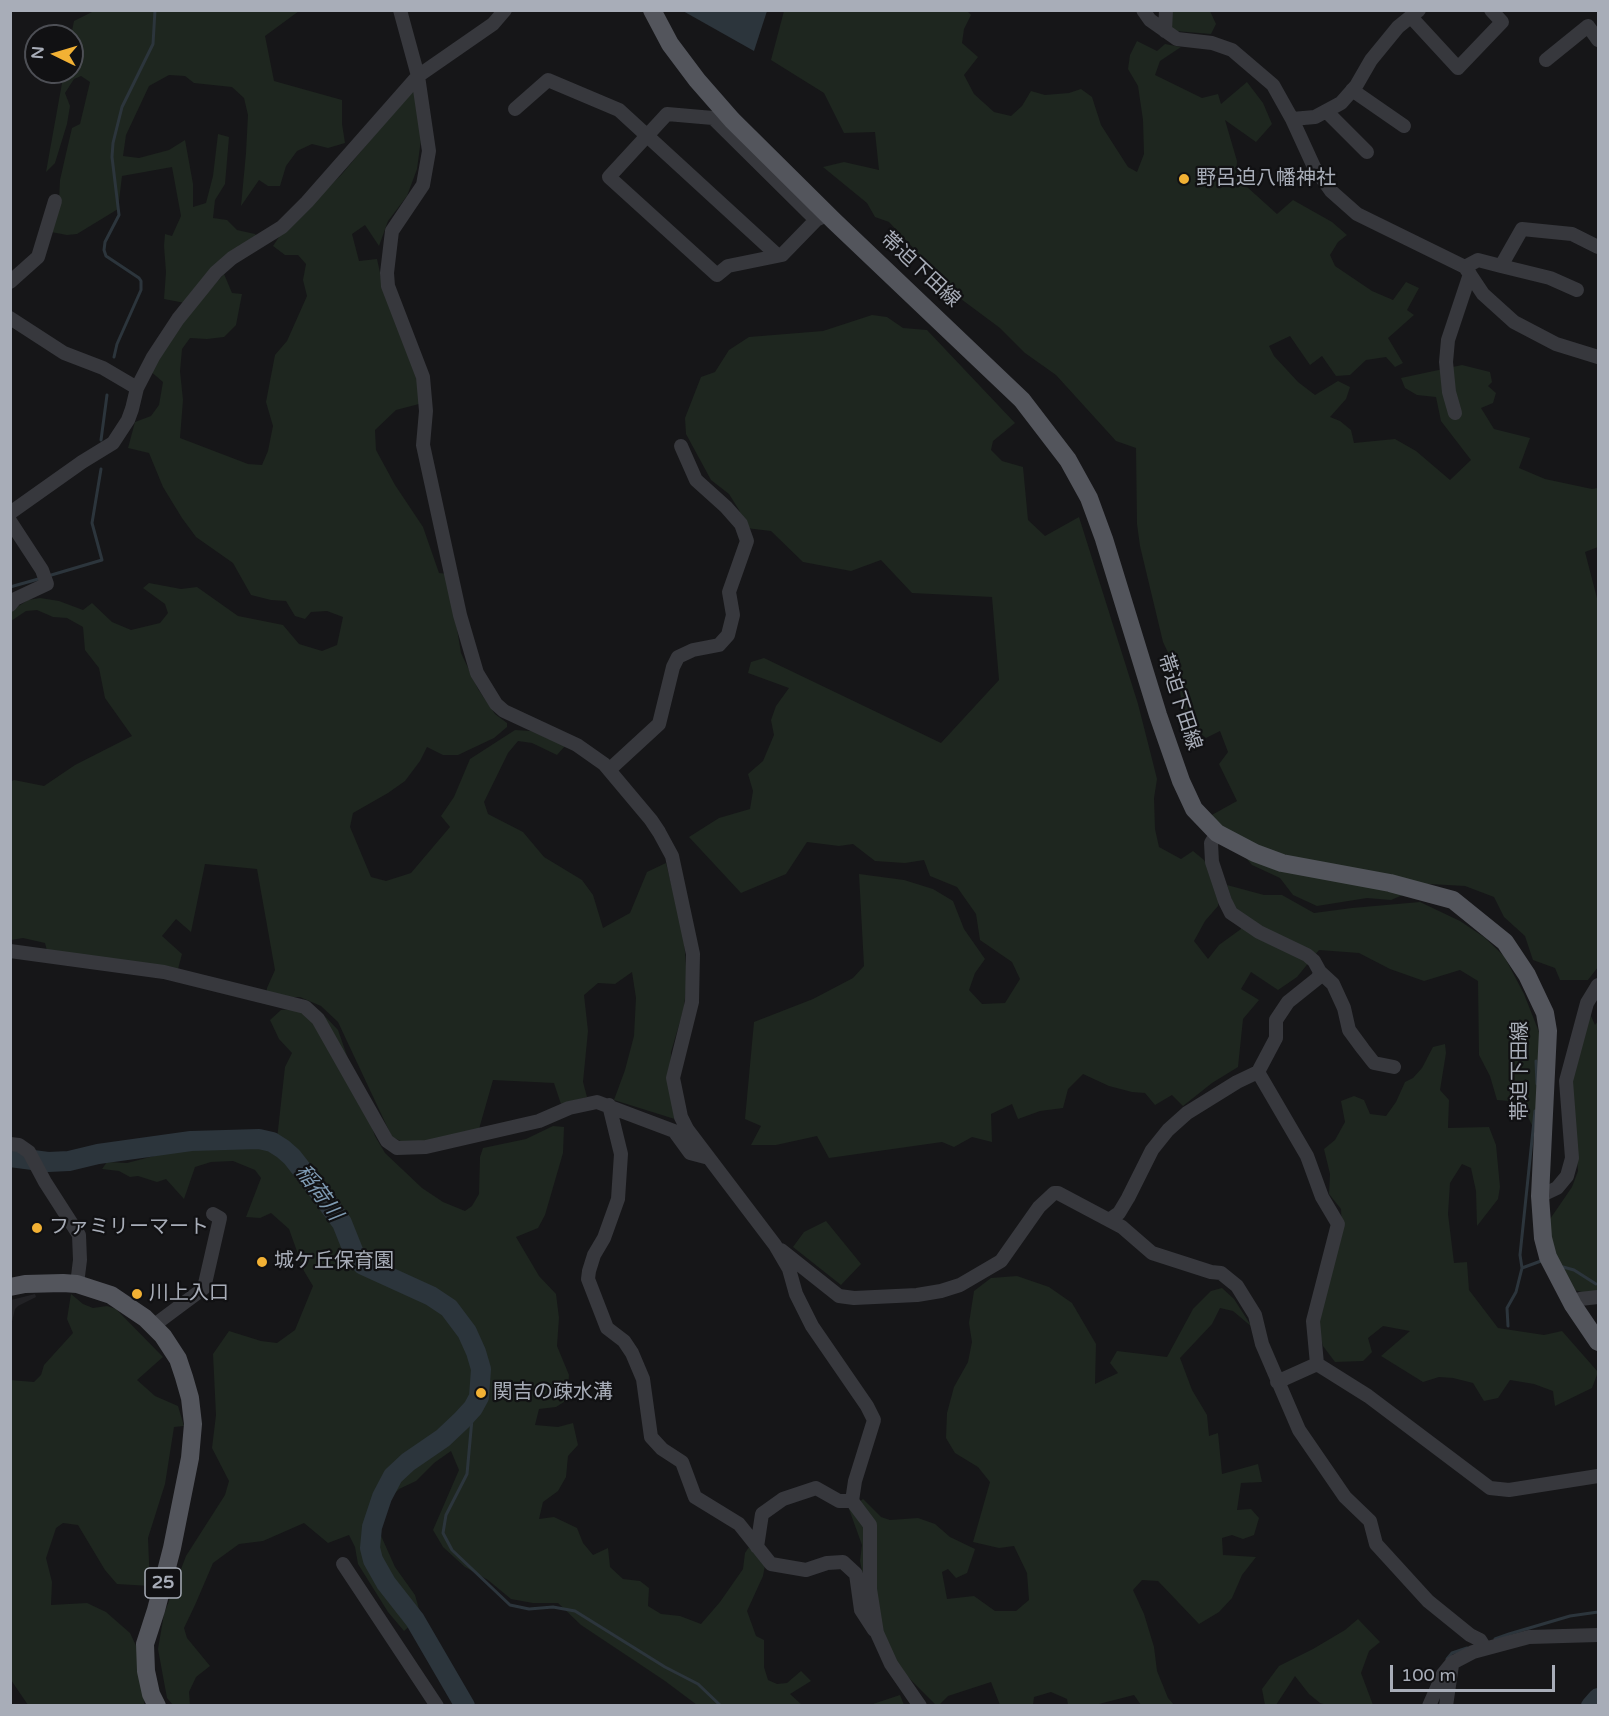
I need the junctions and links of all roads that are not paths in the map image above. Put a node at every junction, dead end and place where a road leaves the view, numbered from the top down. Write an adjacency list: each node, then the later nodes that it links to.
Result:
1 (400, 10): 11 (street)
2 (505, 10): 11 (street)
3 (652, 10): 20 (main road, 帯迫下田線)
4 (1143, 10): 8 (street)
5 (1166, 10): 8 (street)
6 (1491, 10): 7 (street)
7 (1415, 14): 12 (street)
8 (1165, 31): 15 (street)
9 (1599, 40): 10 (street)
10 (1546, 60)
11 (418, 76): 29 (street); 35 (street)
12 (1352, 90): 14 (street); 16 (street)
13 (515, 109): 17 (street)
14 (1327, 112): 15 (street); 18 (street)
15 (1292, 119): 24 (street)
16 (1404, 126)
17 (647, 134): 20 (street); 22 (street); 22 (street)
18 (1367, 152)
19 (55, 201): 25 (street)
20 (822, 218): 22 (street); 36 (main road, 帯迫下田線)
21 (1599, 247): 23 (street)
22 (776, 254)
23 (1501, 266): 24 (street); 26 (street)
24 (1468, 270): 28 (street); 30 (street)
25 (10, 282)
26 (1577, 290)
27 (10, 318): 29 (street)
28 (1599, 357)
29 (137, 388): 32 (street)
30 (1455, 413)
31 (681, 446): 35 (street)
32 (10, 513)
33 (10, 521): 34 (street)
34 (10, 605)
35 (609, 770): 44 (street)
36 (1217, 833): 38 (street); 45 (main road, 帯迫下田線)
37 (10, 951): 42 (street)
38 (1320, 972): 40 (street); 41 (street)
39 (1599, 985): 45 (street)
40 (1394, 1067)
41 (1258, 1072): 47 (street); 55 (street)
42 (609, 1105): 44 (street); 59 (street)
43 (10, 1144): 49 (street)
44 (709, 1158): 48 (street)
45 (1540, 1196): 52 (main road, 帯迫下田線)
46 (213, 1214): 53 (street)
47 (1109, 1220): 48 (street); 56 (street)
48 (775, 1245): 58 (street)
49 (77, 1284): 50 (main road, 25); 53 (main road, 25)
50 (10, 1287)
51 (1599, 1297): 52 (street)
52 (1574, 1305): 54 (main road, 帯迫下田線)
53 (153, 1326): 65 (main road, 25)
54 (1599, 1342)
55 (1317, 1364): 56 (street); 57 (street)
56 (1276, 1382): 63 (street)
57 (1599, 1476)
58 (852, 1500): 59 (street); 61 (street)
59 (757, 1546): 61 (street)
60 (343, 1564): 66 (street)
61 (878, 1635): 67 (street)
62 (1599, 1635): 63 (street)
63 (1485, 1648): 64 (street)
64 (1452, 1663): 68 (street); 69 (street)
65 (157, 1706)
66 (437, 1706)
67 (920, 1706)
68 (1429, 1706)
69 (1446, 1706)

